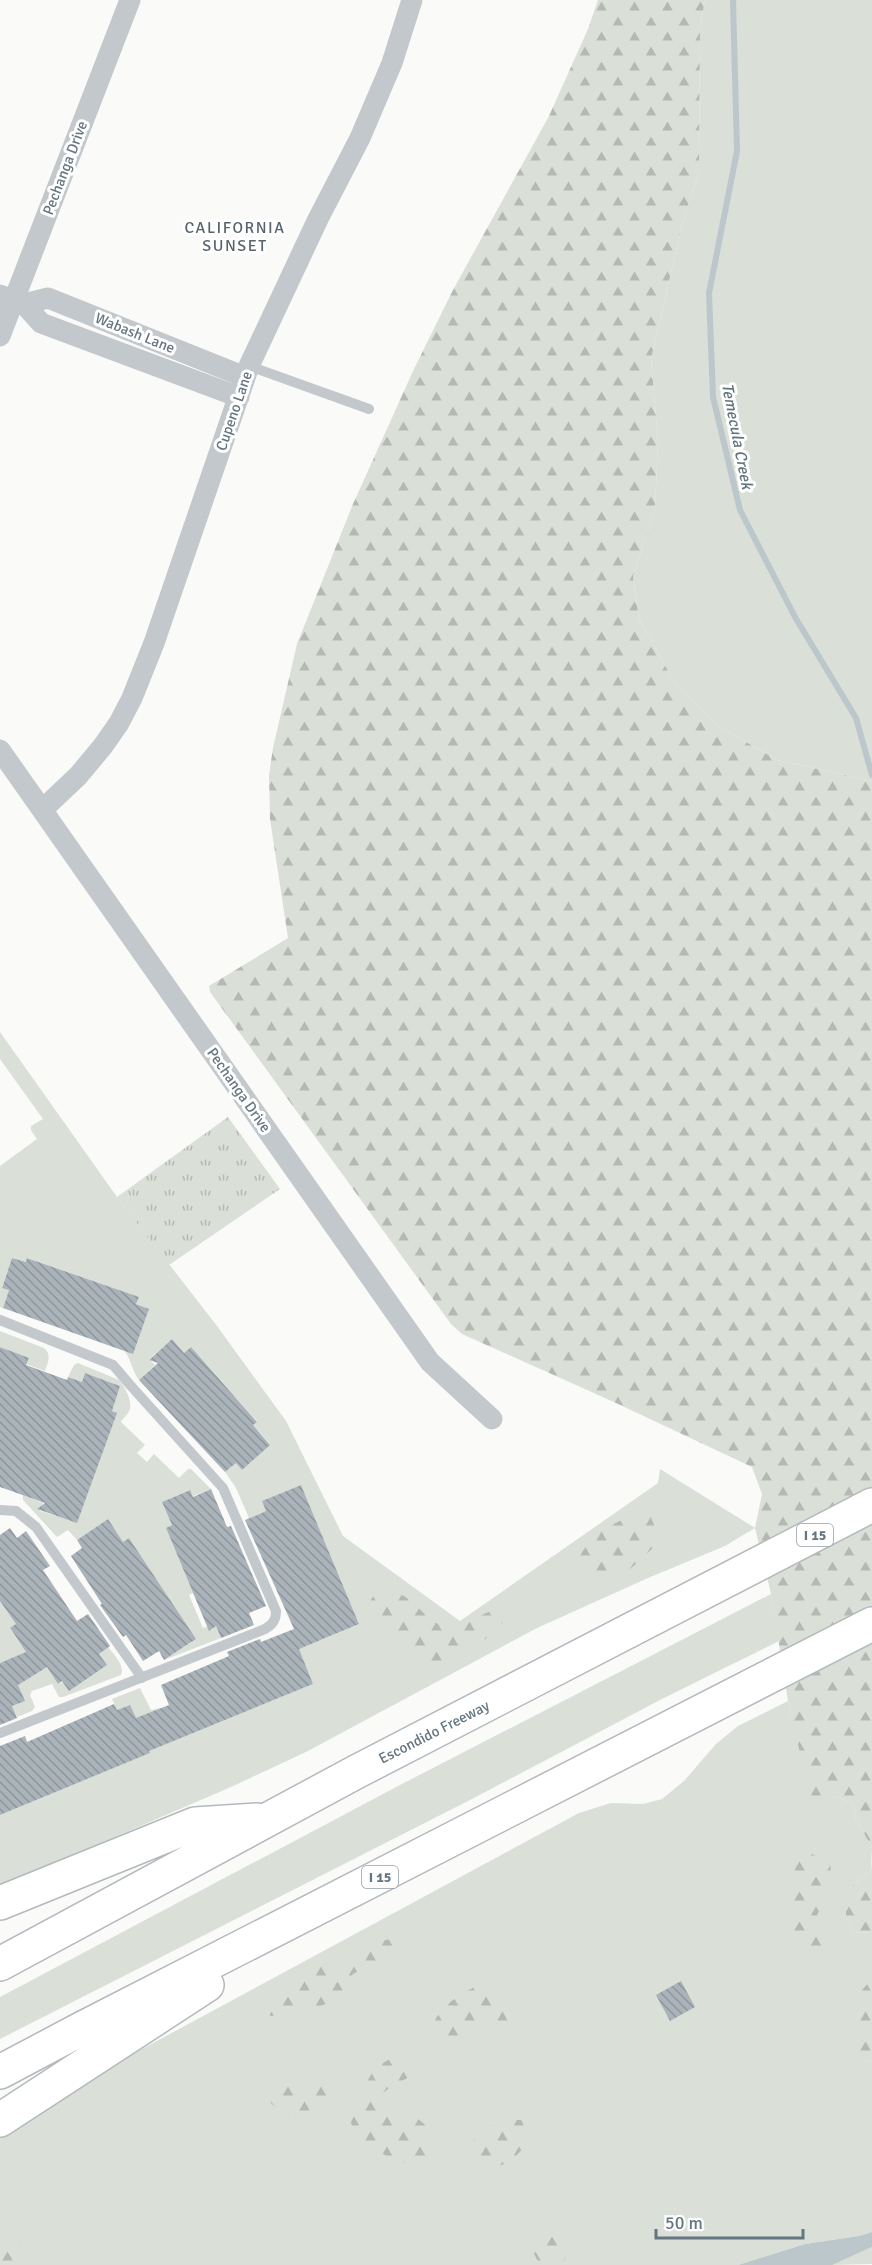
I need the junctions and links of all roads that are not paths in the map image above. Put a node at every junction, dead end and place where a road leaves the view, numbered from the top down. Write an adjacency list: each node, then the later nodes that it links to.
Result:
1 (130, 0): 3 (street, Pechanga Drive)
2 (412, 0): 5 (street, Cupeno Lane)
3 (12, 299): 4 (street, Pechanga Drive); 5 (street, Wabash Lane)
4 (0, 336)
5 (244, 380): 6 (lane); 8 (street, Cupeno Lane)
6 (369, 409)
7 (0, 750): 8 (street, Pechanga Drive)
8 (42, 810): 10 (street, Pechanga Drive)
9 (0, 1320): 14 (lane)
10 (492, 1419)
11 (872, 1505): 16 (highway, Escondido Freeway / I 15)
12 (0, 1510): 14 (lane)
13 (872, 1624): 17 (highway, I 15)
14 (142, 1678): 15 (lane)
15 (0, 1733)
16 (265, 1820): 18 (highway); 19 (highway, Escondido Freeway / I 15)
17 (351, 1891): 20 (highway, I 15); 21 (highway)
18 (0, 1903)
19 (0, 1964)
20 (0, 2072)
21 (0, 2120)

